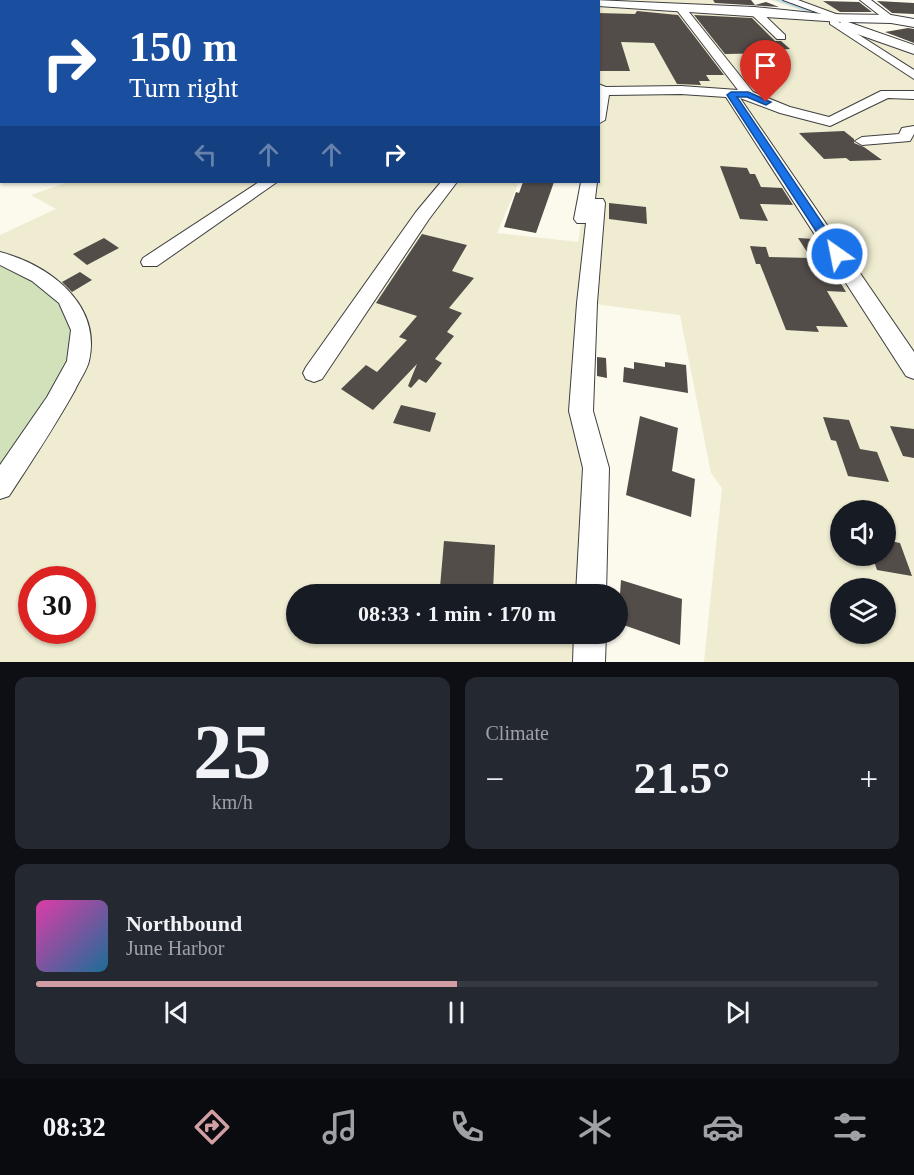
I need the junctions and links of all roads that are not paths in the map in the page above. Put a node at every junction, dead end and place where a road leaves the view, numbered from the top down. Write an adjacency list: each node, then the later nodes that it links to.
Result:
1 (770, 0): 7 (street)
2 (788, 0): 7 (street)
3 (865, 0): 8 (street)
4 (600, 2): 5 (street)
5 (681, 9): 6 (street); 15 (street)
6 (754, 11): 7 (street); 10 (street)
7 (832, 18): 8 (street); 11 (street); 12 (street)
8 (891, 19): 9 (street)
9 (914, 23)
10 (781, 37)
11 (914, 50)
12 (914, 75)
13 (601, 89): 15 (street)
14 (914, 94): 15 (street)
15 (740, 95): 24 (street)
16 (914, 130): 17 (street)
17 (862, 141)
18 (268, 183): 23 (street)
19 (448, 183): 25 (street)
20 (593, 192): 21 (street); 27 (street)
21 (581, 234)
22 (0, 258): 26 (street)
23 (150, 262)
24 (914, 370)
25 (314, 373)
26 (0, 487)
27 (591, 584)
28 (590, 644): 29 (street)
29 (589, 662)

